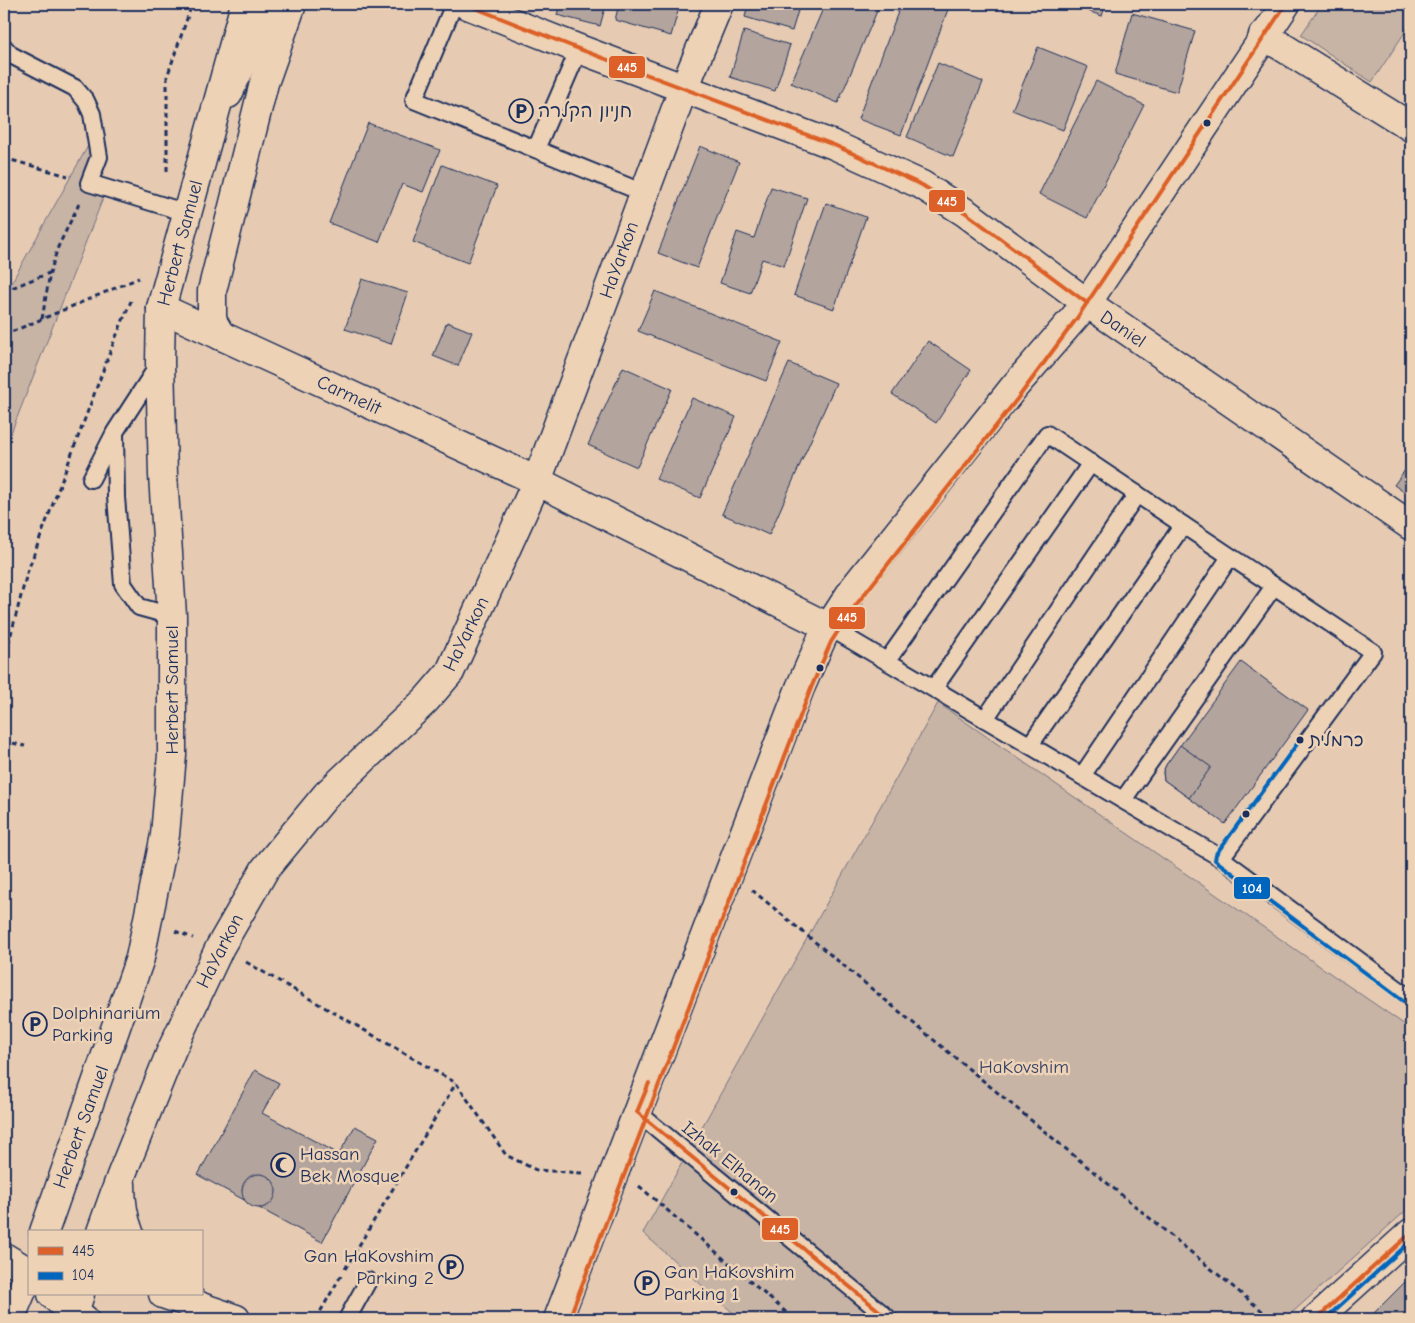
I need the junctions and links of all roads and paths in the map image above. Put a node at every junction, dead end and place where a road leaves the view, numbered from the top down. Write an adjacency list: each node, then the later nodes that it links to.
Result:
1 (192, 4): 18 (path)
2 (292, 4): 11 (street, Herbert Samuel)
3 (454, 4): 14 (lane)
4 (465, 4): 10 (street, Daniel)
5 (719, 4): 12 (street, HaYarkon)
6 (1286, 4): 8 (street)
7 (259, 9): 11 (street, Herbert Samuel); 18 (street, Herbert Samuel)
8 (1263, 35): 13 (street); 23 (street)
9 (4, 47): 16 (lane)
10 (579, 49): 12 (street, Daniel); 14 (lane)
11 (264, 83): 27 (street, Herbert Samuel)
12 (684, 89): 17 (street, HaYarkon); 23 (street, Daniel)
13 (1411, 127)
14 (536, 149): 17 (lane)
15 (4, 158): 16 (path)
16 (89, 183): 18 (lane); 19 (path)
17 (644, 193): 32 (street, HaYarkon)
18 (177, 210): 24 (street, Herbert Samuel)
19 (50, 273): 21 (path); 25 (path)
20 (138, 284): 25 (path)
21 (4, 291)
22 (132, 297): 40 (path)
23 (1086, 303): 35 (street, Daniel); 39 (street)
24 (161, 308): 27 (street, Carmelit); 28 (street, Herbert Samuel)
25 (42, 319): 26 (path)
26 (4, 336)
27 (221, 336): 32 (street, Carmelit)
28 (160, 362): 29 (lane); 38 (street, Herbert Samuel)
29 (115, 432): 31 (lane); 38 (lane)
30 (1091, 463): 33 (lane); 43 (lane); 44 (lane)
31 (91, 479)
32 (537, 481): 39 (street, Carmelit); 54 (street, HaYarkon)
33 (1137, 494): 34 (lane); 45 (lane)
34 (1183, 525): 36 (lane); 47 (lane)
35 (1411, 526)
36 (1230, 557): 37 (lane); 49 (lane)
37 (1274, 586): 50 (lane); 51 (lane)
38 (172, 616): 53 (street, Herbert Samuel)
39 (833, 629): 43 (lane, Carmelit); 52 (lane); 57 (street)
40 (11, 634): 41 (path); 42 (path)
41 (4, 638)
42 (4, 660)
43 (887, 661): 44 (lane, Carmelit)
44 (934, 688): 45 (lane, Carmelit)
45 (985, 719): 47 (lane, Carmelit)
46 (4, 741): 48 (path)
47 (1030, 745): 49 (lane, Carmelit)
48 (25, 746)
49 (1082, 776): 50 (lane, Carmelit)
50 (1123, 800): 51 (lane, Carmelit)
51 (1221, 858): 55 (lane, Carmelit)
52 (738, 878): 57 (lane); 80 (path)
53 (148, 922): 54 (path); 60 (street, Herbert Samuel)
54 (220, 947): 56 (path); 58 (street, HaYarkon)
55 (1411, 999)
56 (456, 1082): 59 (path); 74 (path)
57 (641, 1116): 59 (street); 79 (lane, Izhak Elhanan)
58 (121, 1176): 61 (street, HaYarkon); 62 (street)
59 (618, 1176): 76 (street); 77 (lane); 78 (path)
60 (45, 1230)
61 (102, 1230)
62 (128, 1230)
63 (1411, 1233): 81 (street)
64 (4, 1257): 65 (street)
65 (28, 1272)
66 (28, 1275): 72 (street)
67 (368, 1281): 75 (lane)
68 (55, 1296): 71 (street)
69 (172, 1296): 70 (street)
70 (190, 1300): 73 (street)
71 (78, 1312)
72 (10, 1319)
73 (236, 1319)
74 (316, 1319)
75 (347, 1319)
76 (558, 1319)
77 (569, 1319)
78 (794, 1319)
79 (889, 1319)
80 (1272, 1319)
81 (1316, 1319)

